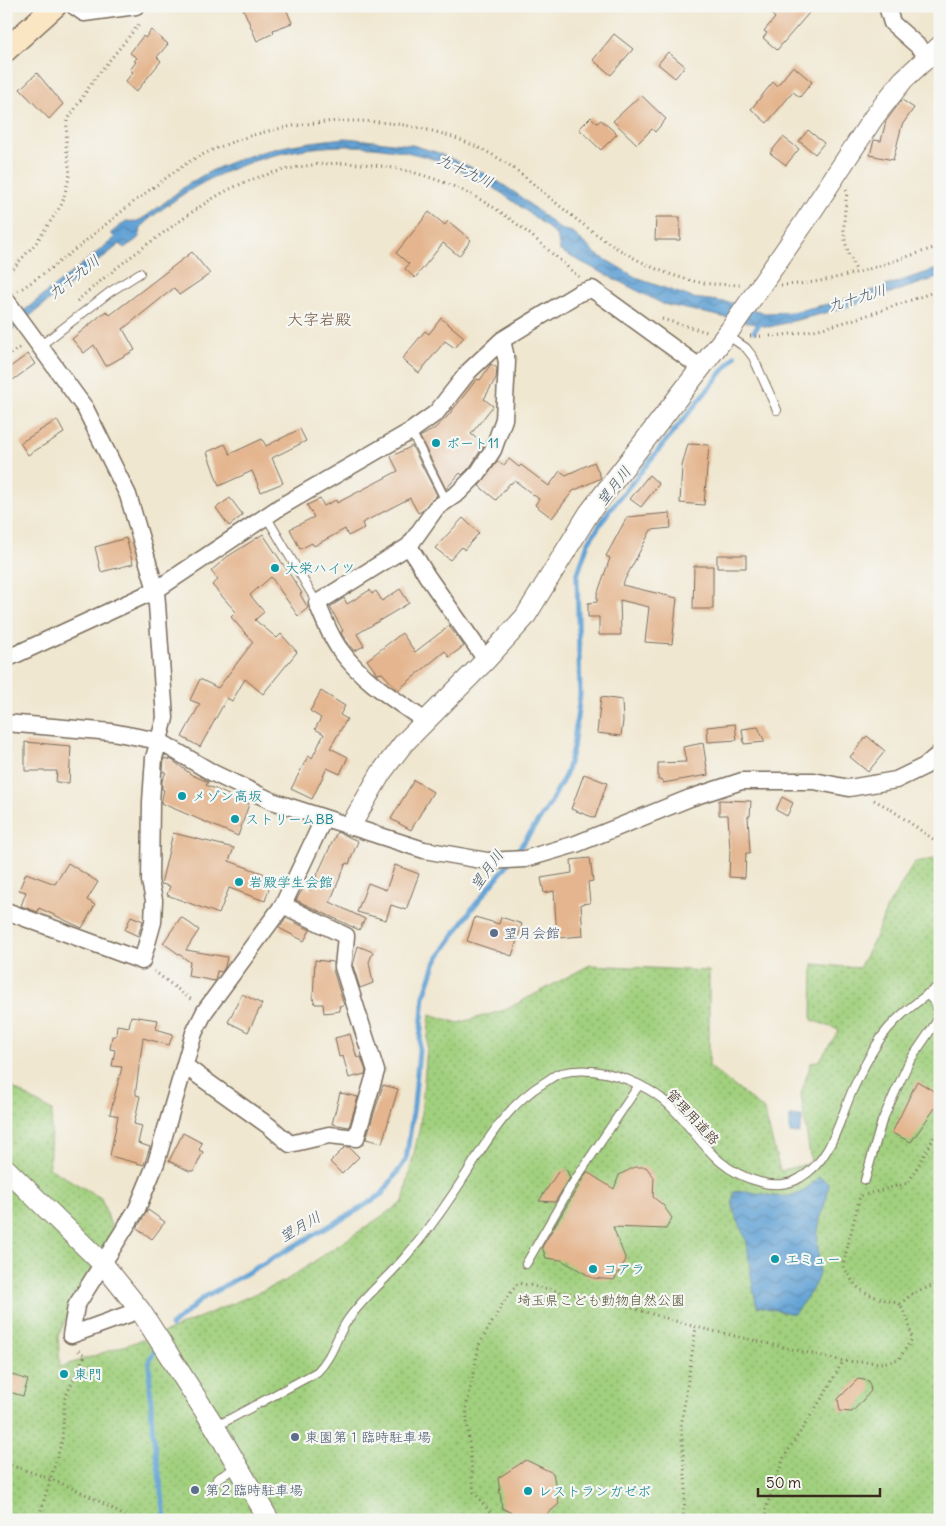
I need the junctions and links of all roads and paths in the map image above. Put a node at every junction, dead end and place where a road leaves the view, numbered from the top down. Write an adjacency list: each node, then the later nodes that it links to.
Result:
1 (55, 6): 5 (main road)
2 (74, 6): 4 (street)
3 (887, 6): 6 (street)
4 (139, 13): 11 (path)
5 (6, 50)
6 (934, 50): 7 (street)
7 (834, 176): 9 (path); 13 (street)
8 (940, 246): 9 (path)
9 (857, 272): 13 (path)
10 (140, 273): 20 (lane)
11 (6, 276)
12 (586, 283): 16 (path)
13 (758, 289): 15 (path); 18 (street)
14 (940, 290): 18 (path)
15 (10, 299): 20 (street)
16 (75, 302)
17 (654, 316): 18 (path)
18 (728, 334): 22 (street); 23 (lane)
19 (502, 340): 22 (street); 24 (street); 25 (street)
20 (31, 341): 21 (path); 28 (street)
21 (6, 357)
22 (701, 368): 31 (street)
23 (777, 410)
24 (411, 432): 25 (lane); 26 (street)
25 (446, 501): 27 (street)
26 (266, 516): 28 (street); 29 (lane)
27 (409, 546): 29 (street); 31 (street)
28 (156, 590): 30 (street); 34 (street)
29 (317, 603): 32 (street)
30 (6, 659)
31 (486, 660): 32 (street)
32 (424, 720): 38 (street)
33 (6, 723): 34 (street)
34 (159, 741): 37 (street); 42 (street)
35 (940, 753): 36 (street)
36 (849, 788): 38 (street); 39 (path)
37 (324, 818): 38 (street); 40 (street)
38 (351, 825)
39 (940, 844)
40 (283, 905): 45 (street); 46 (street)
41 (6, 911): 42 (street)
42 (142, 962): 45 (path)
43 (940, 985): 44 (lane, 管理用道路)
44 (927, 994): 47 (lane, 管理用道路); 50 (lane)
45 (205, 1011): 46 (street)
46 (185, 1066): 51 (street)
47 (639, 1086): 52 (lane); 59 (lane, 管理用道路)
48 (940, 1127): 54 (path)
49 (6, 1169): 51 (street)
50 (865, 1180)
51 (103, 1264): 55 (street); 57 (street)
52 (526, 1264)
53 (940, 1283): 54 (path)
54 (900, 1304): 58 (path)
55 (140, 1310): 57 (street); 59 (street)
56 (696, 1326): 58 (path); 67 (path); 68 (path)
57 (71, 1336): 62 (path)
58 (843, 1361): 69 (path)
59 (215, 1427): 61 (street)
60 (6, 1464): 62 (path)
61 (238, 1467): 63 (lane); 66 (street)
62 (51, 1478): 64 (path); 65 (path)
63 (218, 1479)
64 (38, 1520)
65 (130, 1520)
66 (268, 1520)
67 (496, 1520)
68 (682, 1520)
69 (766, 1520)

